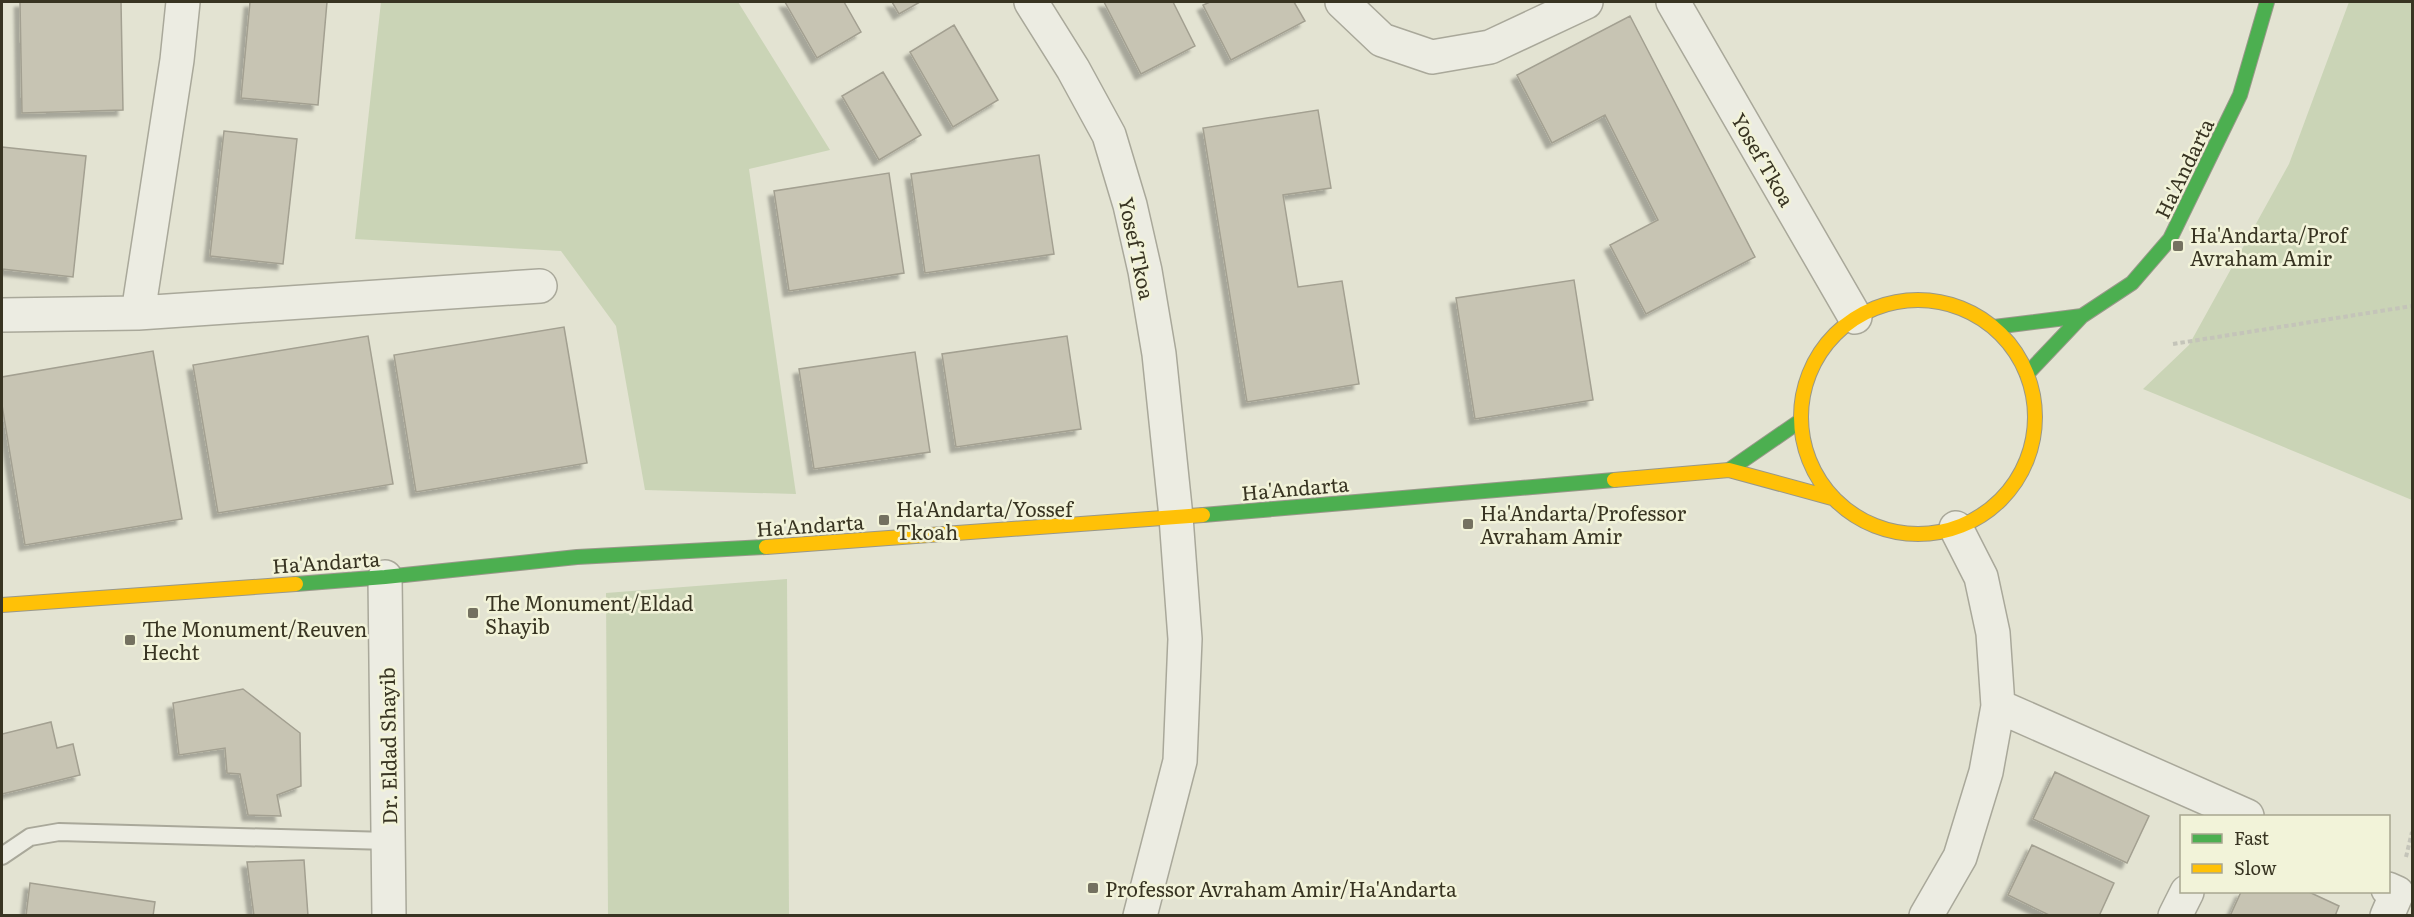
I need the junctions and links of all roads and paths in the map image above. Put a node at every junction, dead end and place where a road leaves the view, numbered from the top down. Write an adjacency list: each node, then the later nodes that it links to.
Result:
1 (183, 2): 9 (street)
2 (1031, 2): 19 (street, Yosef Tkoa)
3 (1342, 2): 4 (street)
4 (1586, 2)
5 (1673, 2): 12 (street, Yosef Tkoa)
6 (2267, 2): 11 (street, Ha'Andarta)
7 (540, 286): 9 (street)
8 (2412, 306): 14 (path)
9 (138, 313): 10 (street)
10 (2, 315)
11 (2082, 316): 13 (street, Ha'Andarta); 15 (street, Ha'Andarta)
12 (1855, 317): 13 (street); 16 (street)
13 (1994, 327): 15 (street)
14 (2173, 344)
15 (2027, 374): 20 (street)
16 (1800, 421): 17 (street, Ha'Andarta); 18 (street)
17 (1729, 470): 18 (street, Ha'Andarta); 19 (street, Ha'Andarta)
18 (1832, 498): 20 (street)
19 (1176, 517): 21 (street, Ha'Andarta); 30 (street, Yosef Tkoa)
20 (1956, 528): 23 (street)
21 (385, 577): 22 (street, Ha'Andarta); 25 (street, Dr. Eldad Shayib)
22 (2, 605)
23 (1998, 706): 24 (street); 31 (street)
24 (2234, 813)
25 (388, 842): 26 (lane); 29 (street, Dr. Eldad Shayib)
26 (2, 856)
27 (2390, 890): 33 (street)
28 (2186, 893): 32 (street)
29 (389, 915)
30 (1140, 915)
31 (1926, 915)
32 (2175, 915)
33 (2387, 915)

